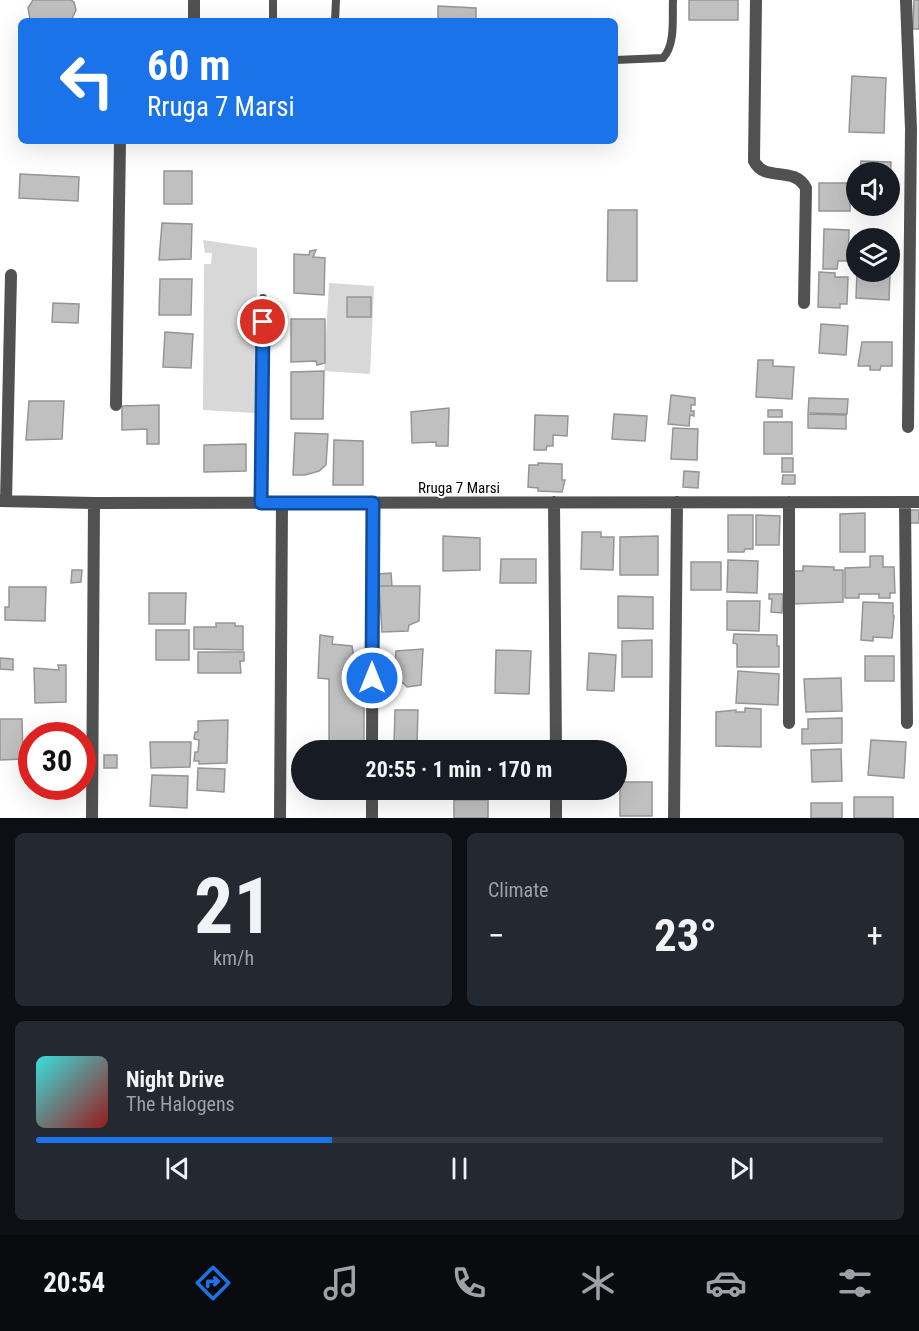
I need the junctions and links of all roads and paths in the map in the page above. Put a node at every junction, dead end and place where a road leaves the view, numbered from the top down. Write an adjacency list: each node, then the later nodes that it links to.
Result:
1 (194, 0): 7 (street)
2 (273, 0): 8 (lane)
3 (336, 0): 9 (lane)
4 (673, 0): 10 (lane)
5 (756, 0): 14 (street)
6 (906, 0): 16 (street)
7 (194, 18)
8 (273, 18)
9 (335, 18)
10 (618, 60)
11 (120, 144): 15 (street)
12 (12, 275): 17 (street)
13 (263, 298): 24 (lane)
14 (804, 303)
15 (116, 405)
16 (908, 427)
17 (3, 501): 23 (street, Rruga 7 Marsi)
18 (554, 502): 19 (street, Rruga 7 Marsi); 26 (street, Rruga 7 Marsi); 30 (street)
19 (677, 502): 20 (street, Rruga 7 Marsi); 37 (street)
20 (789, 502): 21 (street, Rruga 7 Marsi); 27 (street)
21 (905, 502): 22 (street, Rruga 7 Marsi); 28 (street)
22 (919, 502)
23 (94, 503): 24 (street, Rruga 7 Marsi); 33 (street)
24 (261, 503): 25 (street, Rruga 7 Marsi)
25 (282, 503): 26 (street, Rruga 7 Marsi); 34 (street)
26 (373, 503): 29 (street)
27 (789, 723)
28 (907, 723)
29 (372, 740)
30 (556, 740)
31 (372, 800): 35 (street)
32 (556, 800): 36 (street)
33 (92, 818)
34 (280, 818)
35 (372, 818)
36 (556, 818)
37 (674, 818)

